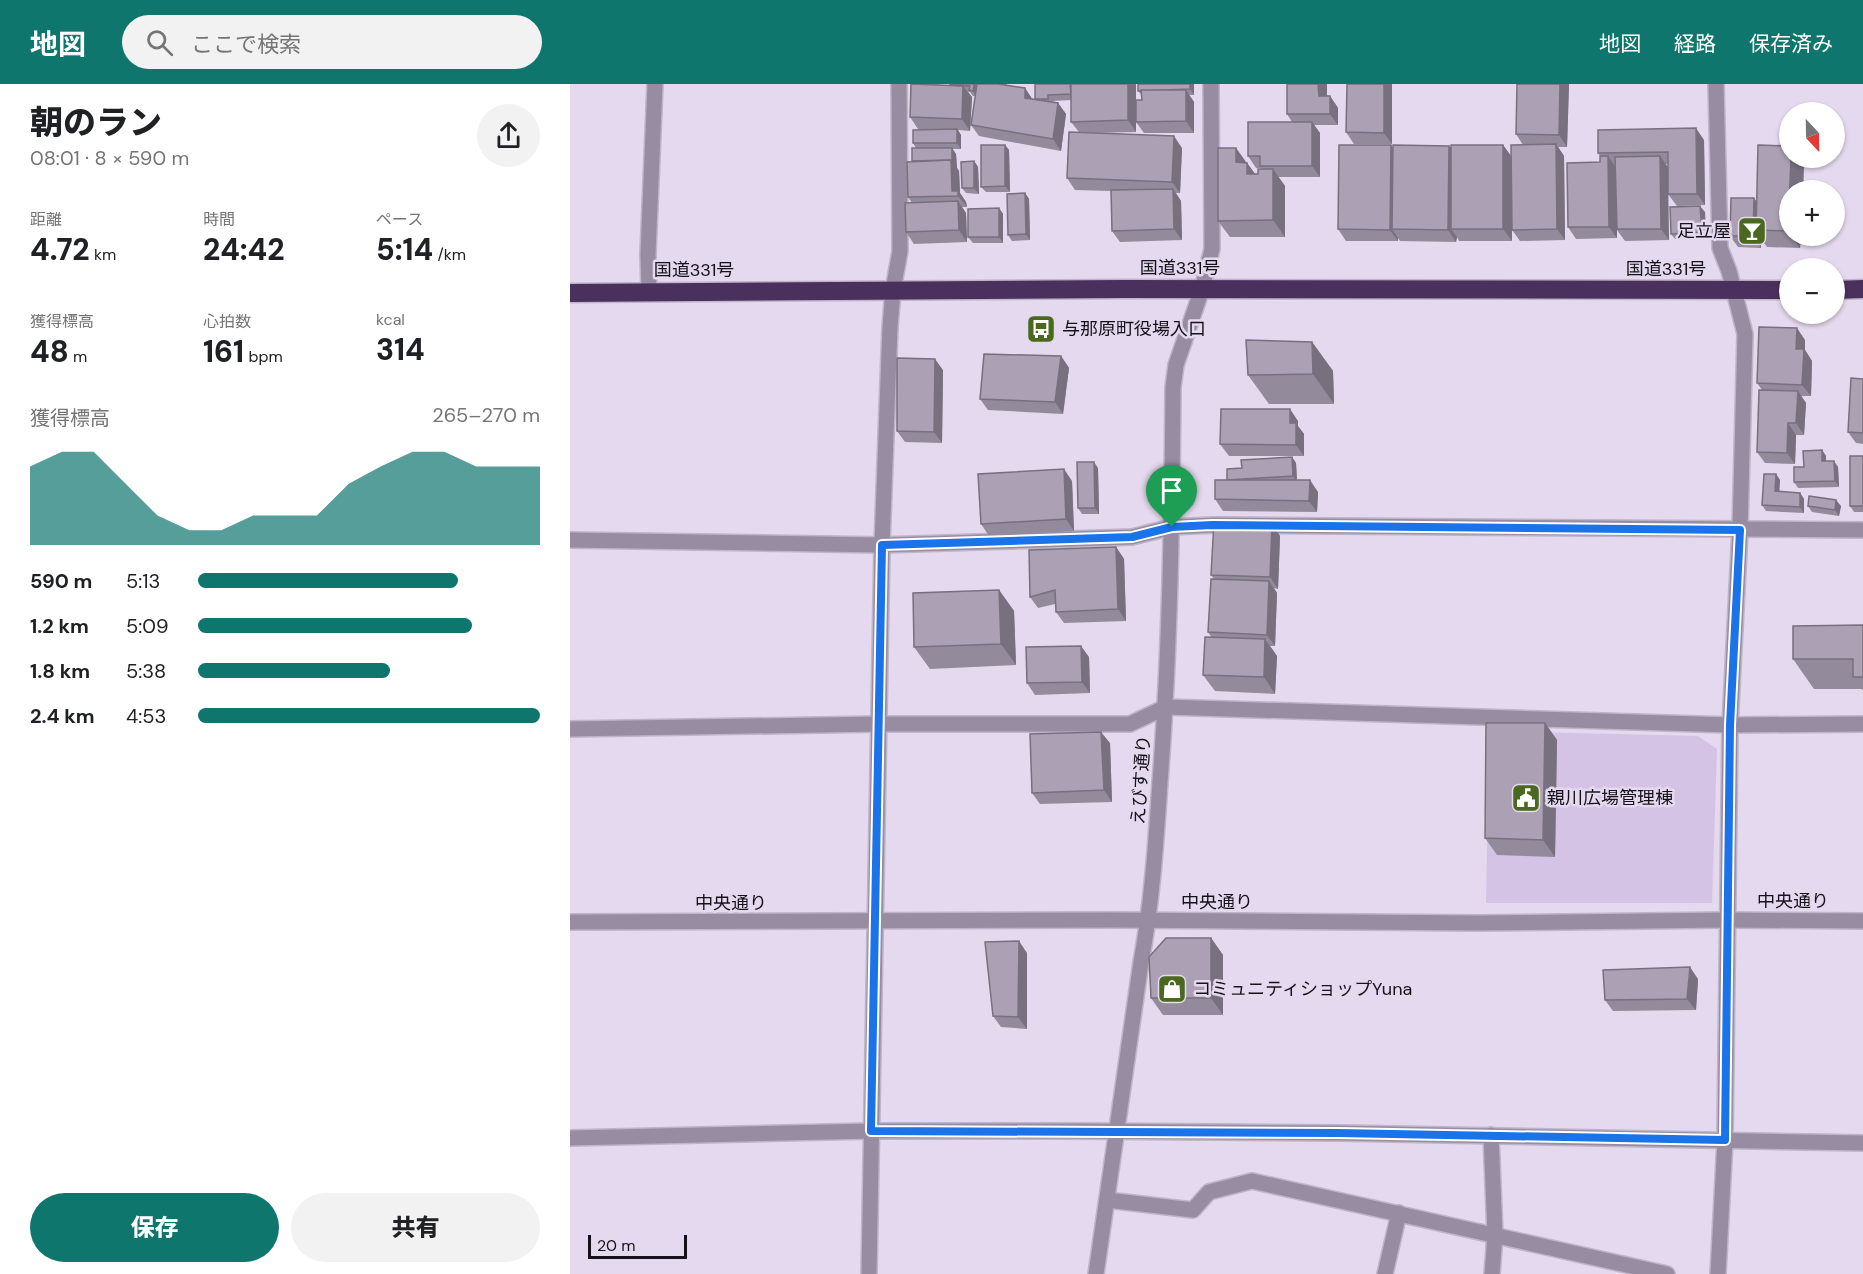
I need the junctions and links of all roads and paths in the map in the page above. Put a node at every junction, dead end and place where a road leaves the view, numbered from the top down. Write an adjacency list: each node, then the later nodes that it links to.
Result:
1 (654, 84): 10 (street)
2 (899, 84): 7 (street)
3 (1211, 84): 5 (street, えびす通り)
4 (1716, 84): 11 (street)
5 (1202, 289): 7 (highway, 国道331号); 11 (highway, 国道331号); 13 (street, えびす通り)
6 (1863, 289): 9 (highway)
7 (893, 290): 10 (highway, 国道331号); 17 (street)
8 (1779, 290): 11 (highway, 国道331号)
9 (1845, 290)
10 (649, 291): 12 (highway, 国道331号)
11 (1734, 291): 14 (street)
12 (570, 292)
13 (1172, 527): 14 (street); 17 (street); 18 (street, えびす通り)
14 (1740, 530): 15 (street); 21 (street)
15 (1863, 530)
16 (570, 540): 17 (street)
17 (882, 545): 19 (street)
18 (1166, 707): 19 (street); 21 (street); 24 (street, えびす通り)
19 (878, 724): 22 (street); 27 (street)
20 (1863, 724): 21 (street)
21 (1730, 725): 23 (street)
22 (570, 729)
23 (1727, 920): 24 (street, 中央通り); 25 (street, 中央通り); 32 (street)
24 (1149, 921): 27 (street, 中央通り); 29 (street, えびす通り)
25 (1863, 921)
26 (570, 922): 27 (street, 中央通り)
27 (876, 922): 28 (street)
28 (871, 1131): 29 (street); 31 (street); 37 (street)
29 (1118, 1132): 30 (street); 34 (street, えびす通り)
30 (1491, 1136): 32 (street); 36 (street)
31 (570, 1138)
32 (1725, 1140): 33 (street); 42 (street)
33 (1863, 1143)
34 (1107, 1200): 35 (street); 38 (street, えびす通り)
35 (1399, 1214): 36 (street); 39 (street)
36 (1495, 1235): 40 (street); 41 (street)
37 (869, 1274)
38 (1096, 1274)
39 (1385, 1274)
40 (1492, 1274)
41 (1667, 1274)
42 (1718, 1274)

